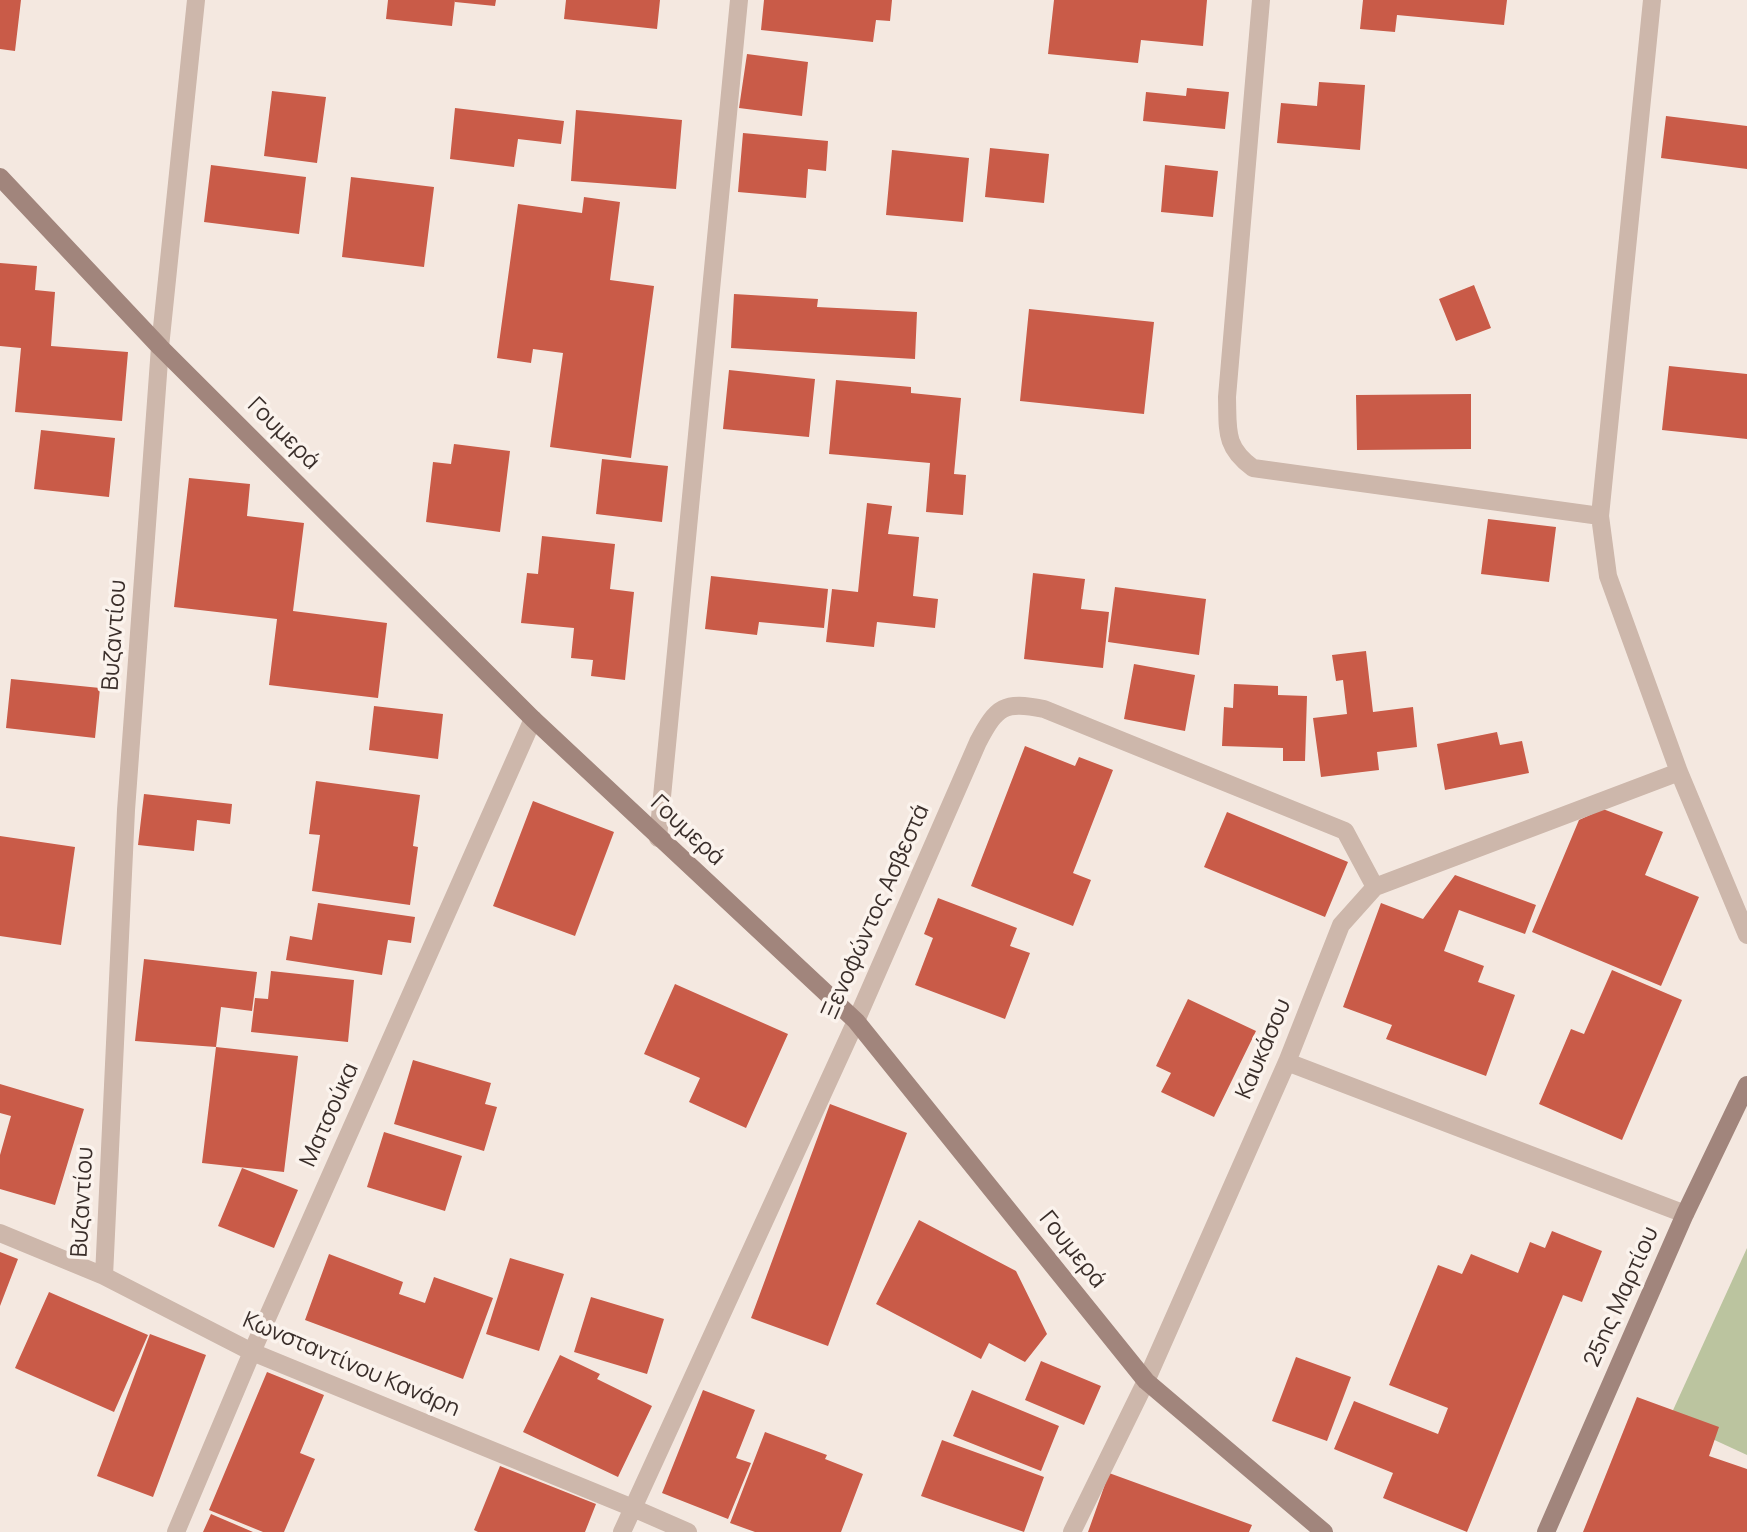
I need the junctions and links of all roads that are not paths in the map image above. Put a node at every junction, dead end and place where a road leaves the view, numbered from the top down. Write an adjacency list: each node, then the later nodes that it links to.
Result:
1 (196, 0): 6 (street, Βυζαντίου)
2 (738, 0): 10 (street)
3 (1261, 0): 7 (street)
4 (1652, 0): 7 (street)
5 (0, 177): 6 (street, Γουμερά)
6 (160, 347): 8 (street, Γουμερά); 18 (street, Βυζαντίου)
7 (1600, 516): 9 (street)
8 (533, 719): 10 (street, Γουμερά); 19 (street, Ματσούκα)
9 (1679, 772): 11 (street, Καυκάσου); 12 (street)
10 (658, 838): 13 (street, Γουμερά)
11 (1375, 887): 13 (street, Ξενοφώντος Ασβεστά); 14 (street, Καυκάσου)
12 (1747, 935)
13 (856, 1021): 20 (street, Γουμερά); 21 (street, Ξενοφώντος Ασβεστά)
14 (1287, 1062): 16 (street); 20 (street, Καυκάσου)
15 (1747, 1085): 16 (street, 25ης Μαρτίου)
16 (1685, 1214): 27 (street, 25ης Μαρτίου)
17 (0, 1233): 18 (street, Κωνσταντίνου Κανάρη)
18 (104, 1276): 19 (street, Κωνσταντίνου Κανάρη)
19 (252, 1352): 21 (street, Κωνσταντίνου Κανάρη); 22 (street, Ματσούκα)
20 (1146, 1381): 25 (street, Καυκάσου); 26 (street, Γουμερά)
21 (633, 1508): 23 (street, Ξενοφώντος Ασβεστά); 24 (street, Κωνσταντίνου Κανάρη)
22 (176, 1532)
23 (622, 1532)
24 (688, 1532)
25 (1072, 1532)
26 (1324, 1532)
27 (1546, 1532)

